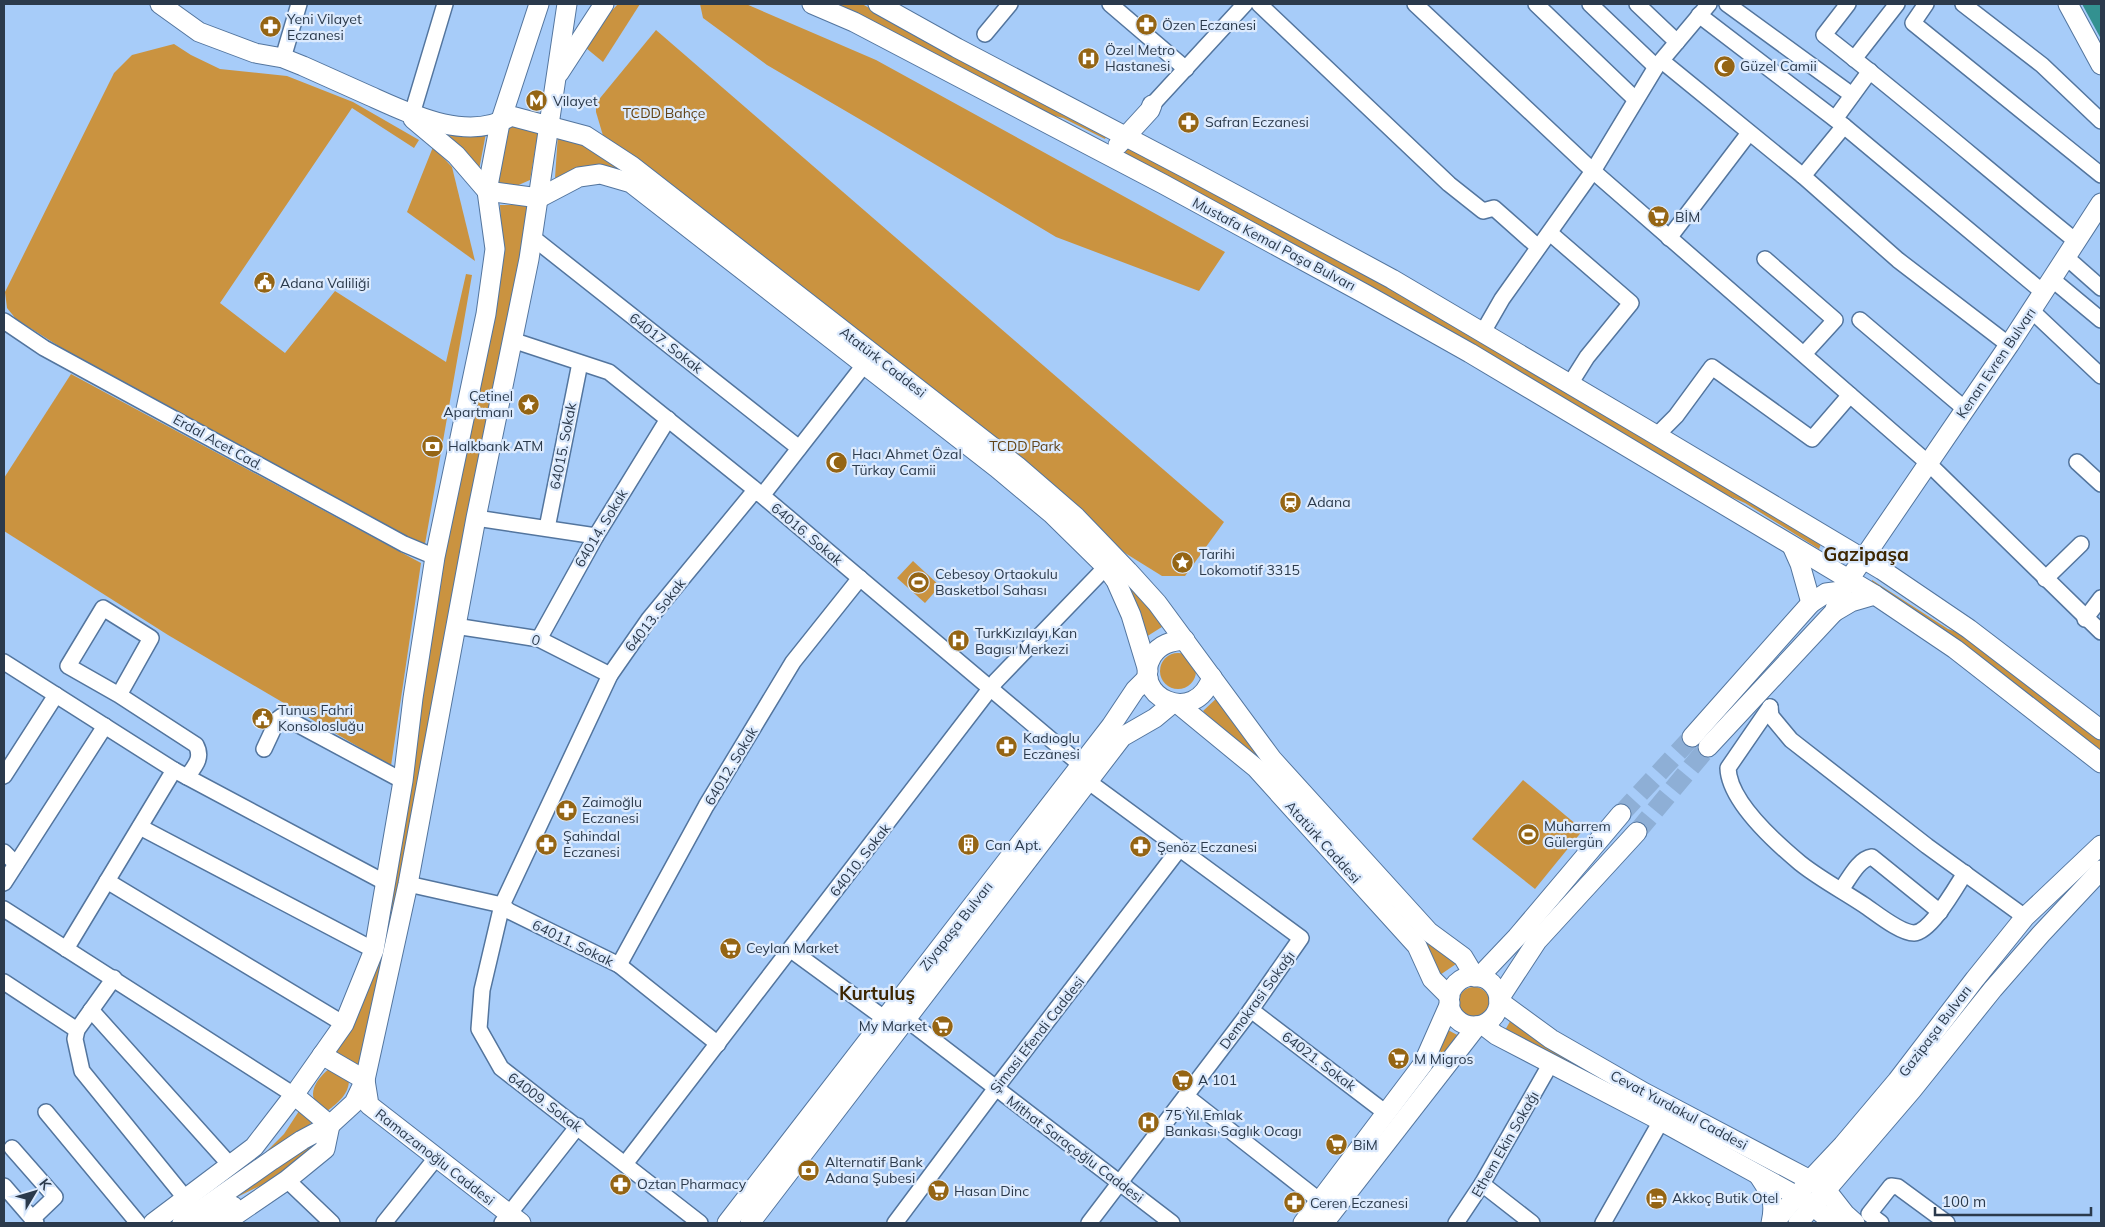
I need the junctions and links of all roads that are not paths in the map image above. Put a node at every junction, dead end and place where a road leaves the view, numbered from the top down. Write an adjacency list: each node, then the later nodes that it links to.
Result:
1 (160, 4): 26 (main road)
2 (299, 4): 26 (street)
3 (444, 4): 36 (street)
4 (539, 4): 40 (main road)
5 (567, 4): 32 (main road)
6 (604, 4): 32 (main road)
7 (812, 4): 37 (main road, Mustafa Kemal Paşa Bulvarı)
8 (878, 4): 44 (main road, Mustafa Kemal Paşa Bulvarı)
9 (1010, 4): 24 (street)
10 (1110, 4): 30 (street)
11 (1245, 4): 30 (street)
12 (1259, 4): 57 (street)
13 (1414, 4): 46 (street)
14 (1536, 4): 34 (street)
15 (1590, 4): 28 (street)
16 (1637, 4): 25 (street)
17 (1727, 4): 33 (street)
18 (1848, 4): 27 (street)
19 (1897, 4): 27 (street)
20 (1926, 4): 47 (street)
21 (1963, 4): 39 (street)
22 (2068, 4): 29 (main road)
23 (1700, 9): 25 (street); 41 (street)
24 (985, 34)
25 (1677, 42): 28 (street)
26 (282, 58): 36 (main road)
27 (1854, 58): 31 (street)
28 (1659, 64): 34 (street); 43 (street)
29 (2101, 65)
30 (1186, 69): 35 (street)
31 (1870, 71): 33 (street); 56 (street)
32 (555, 79): 42 (main road)
33 (1852, 95): 41 (street)
34 (1636, 99): 46 (street)
35 (1152, 104): 38 (main road)
36 (409, 113): 40 (main road, Atatürk Caddesi); 50 (main road)
37 (1038, 118): 44 (main road); 49 (main road, Mustafa Kemal Paşa Bulvarı)
38 (1138, 120): 44 (main road); 45 (main road)
39 (2101, 121)
40 (500, 123): 42 (main road, Atatürk Caddesi); 50 (main road)
41 (1840, 123): 48 (street); 60 (street)
42 (548, 126): 51 (main road); 102 (main road, Atatürk Caddesi)
43 (1749, 133): 48 (street); 55 (street)
44 (1117, 135): 45 (main road, Mustafa Kemal Paşa Bulvarı); 49 (main road)
45 (1148, 148): 66 (main road, Mustafa Kemal Paşa Bulvarı)
46 (1593, 171): 53 (street); 55 (street)
47 (2101, 175)
48 (1803, 176): 68 (street)
49 (1150, 178): 87 (main road, Mustafa Kemal Paşa Bulvarı)
50 (487, 191): 51 (main road); 88 (main road)
51 (539, 198): 54 (main road); 71 (main road, Atatürk Caddesi)
52 (2099, 211): 56 (main road, Kenan Evren Bulvarı)
53 (1550, 233): 57 (street); 73 (street)
54 (532, 237): 67 (main road); 78 (street, 64017. Sokak)
55 (1670, 238): 69 (street)
56 (2078, 242): 58 (main road, Kenan Evren Bulvarı)
57 (1538, 247): 66 (street)
58 (2067, 258): 60 (main road, Kenan Evren Bulvarı); 61 (street)
59 (1765, 259): 69 (street)
60 (2048, 286): 62 (main road, Kenan Evren Bulvarı); 64 (street)
61 (2101, 288)
62 (2032, 311): 68 (main road, Kenan Evren Bulvarı); 72 (street)
63 (1860, 320): 75 (street)
64 (2101, 320)
65 (4, 321): 88 (street, Erdal Acet Cad.)
66 (1483, 332): 73 (main road, Mustafa Kemal Paşa Bulvarı)
67 (512, 340): 70 (street, 64016. Sokak); 83 (main road)
68 (2009, 346): 75 (main road, Kenan Evren Bulvarı)
69 (1804, 354): 74 (street)
70 (580, 363): 76 (street, 64016. Sokak); 84 (street, 64015. Sokak)
71 (864, 365): 78 (street, 64013. Sokak); 90 (main road, Atatürk Caddesi)
72 (2101, 376)
73 (1570, 384): 77 (main road, Mustafa Kemal Paşa Bulvarı)
74 (1850, 395): 77 (street); 79 (street)
75 (1965, 408): 79 (main road, Kenan Evren Bulvarı)
76 (668, 419): 82 (street, 64016. Sokak); 85 (street, 64014. Sokak)
77 (1657, 435): 89 (main road, Mustafa Kemal Paşa Bulvarı)
78 (800, 448): 82 (street, 64013. Sokak)
79 (1928, 462): 89 (main road, Kenan Evren Bulvarı); 92 (street)
80 (2077, 462): 81 (street)
81 (2101, 484)
82 (759, 493): 91 (street, 64016. Sokak); 105 (street, 64013. Sokak)
83 (476, 518): 84 (street); 99 (main road)
84 (546, 528): 85 (street)
85 (596, 536): 101 (street, 64014. Sokak)
86 (2081, 544): 92 (street)
87 (1792, 546): 93 (main road, Mustafa Kemal Paşa Bulvarı); 96 (main road)
88 (435, 557): 118 (main road)
89 (1862, 558): 93 (main road, Kenan Evren Bulvarı); 112 (main road, Mustafa Kemal Paşa Bulvarı)
90 (1106, 567): 104 (main road, Atatürk Caddesi); 107 (street, 64010. Sokak)
91 (860, 578): 107 (street, 64016. Sokak); 140 (street, 64012. Sokak)
92 (2045, 579): 98 (street)
93 (1845, 586): 94 (main road, Mustafa Kemal Paşa Bulvarı); 96 (main road); 97 (main road, Kenan Evren Bulvarı)
94 (1875, 595): 97 (main road); 114 (main road, Mustafa Kemal Paşa Bulvarı)
95 (2101, 598): 98 (street)
96 (1811, 603): 97 (main road)
97 (1834, 612)
98 (2086, 619): 100 (street)
99 (455, 626): 101 (street, 0); 131 (main road)
100 (2101, 632)
101 (540, 639): 105 (street, 0)
102 (1185, 640): 104 (main road); 106 (main road)
103 (5, 666): 108 (street)
104 (1148, 674): 110 (main road); 116 (main road, Ziyapaşa Bulvarı)
105 (610, 675): 133 (street, 64013. Sokak)
106 (1212, 677): 110 (main road); 141 (main road, Atatürk Caddesi)
107 (992, 688): 116 (street, 64016. Sokak); 139 (street, 64010. Sokak)
108 (56, 695): 111 (street); 117 (street)
109 (119, 695): 109 (street); 115 (street)
110 (1176, 703): 116 (main road, Ziyapaşa Bulvarı); 144 (main road, Atatürk Caddesi)
111 (105, 726): 115 (street); 125 (street)
112 (2101, 730)
113 (264, 749): 118 (street)
114 (2101, 763)
115 (181, 773): 120 (street); 130 (street)
116 (1085, 774): 123 (street, Demokrasi Sokağı); 148 (main road, Ziyapaşa Bulvarı); 149 (main road, Ziyapaşa Bulvarı)
117 (4, 776)
118 (403, 781): 130 (main road)
119 (1621, 814): 141 (main road)
120 (140, 827): 128 (street); 138 (street)
121 (1637, 832): 145 (main road)
122 (2101, 845): 136 (main road, Gazipaşa Bulvarı)
123 (1180, 848): 147 (street, Demokrasi Sokağı); 158 (street, Şimasi Efendi Caddesi)
124 (4, 852): 125 (street)
125 (16, 864): 129 (street)
126 (2101, 870): 157 (main road, Gazipaşa Bulvarı)
127 (1965, 873): 132 (street); 135 (street); 136 (street)
128 (107, 881): 137 (street); 150 (street)
129 (4, 883)
130 (386, 883): 138 (main road)
131 (408, 884): 133 (street, 64011. Sokak); 156 (main road)
132 (1841, 890): 135 (street); 135 (street)
133 (502, 905): 140 (street, 64011. Sokak); 165 (street, 64009. Sokak)
134 (4, 909): 137 (street)
135 (1940, 912)
136 (2025, 917): 157 (main road, Gazipaşa Bulvarı)
137 (66, 950): 142 (street)
138 (374, 950): 150 (main road)
139 (791, 950): 148 (street); 153 (street, 64010. Sokak)
140 (619, 965): 153 (street, 64011. Sokak)
141 (1477, 977): 144 (main road); 145 (main road)
142 (114, 978): 146 (street); 159 (street)
143 (4, 982): 152 (street)
144 (1450, 1000): 151 (main road); 162 (main road)
145 (1499, 1000): 151 (main road); 172 (main road, Cevat Yurdakul Caddesi)
146 (91, 1010): 152 (street); 169 (street)
147 (1251, 1010): 160 (street, Demokrasi Sokağı); 162 (street, 64021. Sokak)
148 (884, 1018): 191 (main road, Ziyapaşa Bulvarı)
149 (906, 1019): 158 (street, Mithat Saraçoğlu Caddesi); 192 (main road, Ziyapaşa Bulvarı)
150 (344, 1024): 154 (main road)
151 (1480, 1025): 155 (main road, Cevat Yurdakul Caddesi); 197 (main road)
152 (77, 1030): 178 (street)
153 (718, 1044): 168 (street, 64010. Sokak)
154 (322, 1055): 156 (main road); 159 (main road)
155 (1551, 1063): 163 (main road, Cevat Yurdakul Caddesi); 174 (street, Ethem Ekin Sokağı)
156 (365, 1080): 164 (main road); 167 (main road, Ramazanoğlu Caddesi)
157 (1905, 1086): 172 (main road, Gazipaşa Bulvarı); 176 (main road, Gazipaşa Bulvarı)
158 (996, 1088): 173 (street, Mithat Saraçoğlu Caddesi); 193 (street, Şimasi Efendi Caddesi)
159 (294, 1095): 164 (main road); 169 (main road)
160 (1186, 1096): 173 (street, Demokrasi Sokağı); 179 (street)
161 (46, 1112): 183 (street)
162 (1386, 1113): 179 (main road)
163 (1661, 1121): 170 (main road, Cevat Yurdakul Caddesi); 200 (street)
164 (330, 1125): 167 (main road, Ramazanoğlu Caddesi); 171 (main road); 185 (main road)
165 (578, 1126): 168 (street, 64009. Sokak); 181 (street)
166 (12, 1148): 182 (street)
167 (433, 1162): 181 (main road, Ramazanoğlu Caddesi); 189 (street)
168 (625, 1164): 190 (street, 64009. Sokak)
169 (231, 1166): 178 (main road)
170 (1758, 1175): 177 (main road, Cevat Yurdakul Caddesi); 201 (main road)
171 (287, 1180): 186 (main road); 187 (main road); 188 (street)
172 (1810, 1180): 176 (main road, Cevat Yurdakul Caddesi); 177 (main road, Gazipaşa Bulvarı)
173 (1121, 1183): 194 (street, Demokrasi Sokağı); 195 (street, Mithat Saraçoğlu Caddesi)
174 (1482, 1184): 198 (street, Ethem Ekin Sokağı); 199 (street)
175 (4, 1186): 182 (street)
176 (1827, 1191): 180 (main road, Gazipaşa Bulvarı); 204 (main road, Cevat Yurdakul Caddesi)
177 (1797, 1196): 180 (main road, Cevat Yurdakul Caddesi); 201 (main road, Gazipaşa Bulvarı)
178 (186, 1199): 184 (main road)
179 (1320, 1201): 196 (main road)
180 (1813, 1206): 202 (main road, Gazipaşa Bulvarı); 203 (main road, Cevat Yurdakul Caddesi)
181 (507, 1220)
182 (34, 1221)
183 (138, 1223)
184 (152, 1223)
185 (182, 1223)
186 (207, 1223)
187 (224, 1223)
188 (332, 1223)
189 (384, 1223)
190 (700, 1223)
191 (727, 1223)
192 (750, 1223)
193 (895, 1223)
194 (1089, 1223)
195 (1172, 1223)
196 (1303, 1223)
197 (1324, 1223)
198 (1456, 1223)
199 (1532, 1223)
200 (1603, 1223)
201 (1773, 1223)
202 (1798, 1223)
203 (1833, 1223)
204 (1855, 1223)
205 (1881, 1223): 206 (street)
206 (1947, 1223)

